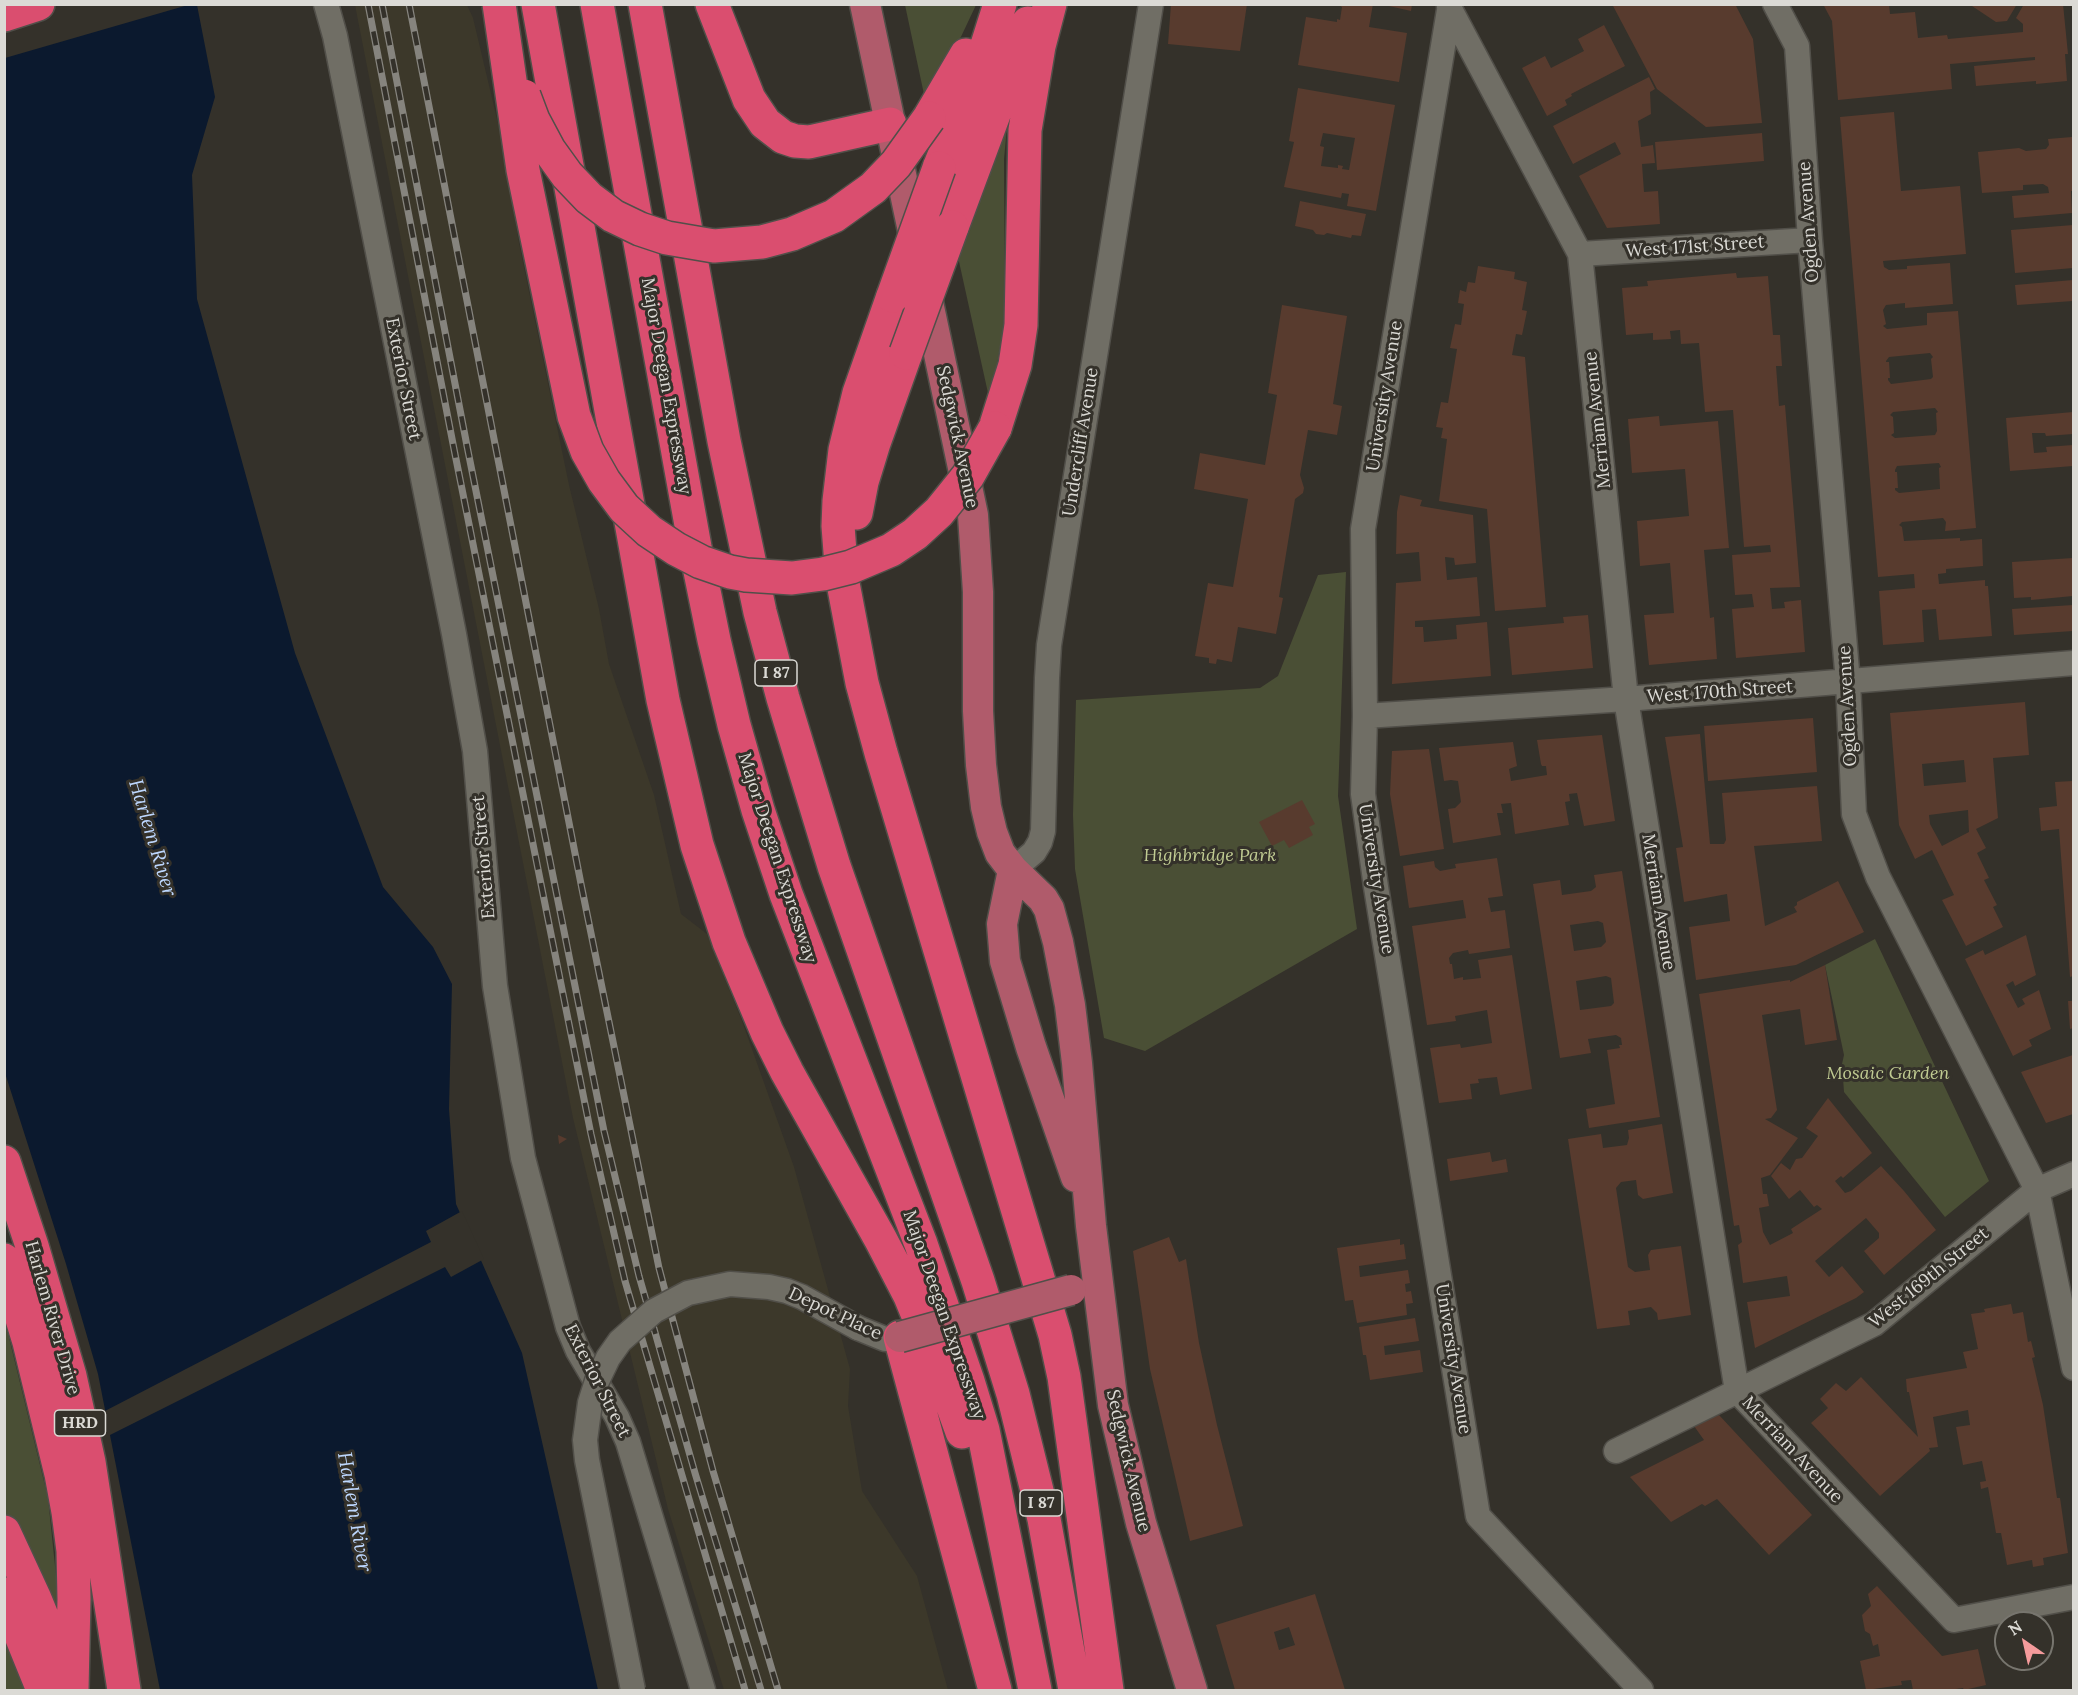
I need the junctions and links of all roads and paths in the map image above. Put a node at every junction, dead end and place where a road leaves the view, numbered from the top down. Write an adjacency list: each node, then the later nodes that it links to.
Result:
1 (38, 4): 16 (highway)
2 (327, 4): 44 (street, Exterior Street)
3 (500, 4): 9 (highway, bridge); 12 (highway, bridge)
4 (538, 4): 37 (highway)
5 (597, 4): 37 (highway, Major Deegan Expressway / I 87)
6 (645, 4): 47 (highway, I 87)
7 (712, 4): 17 (highway)
8 (865, 4): 17 (main road, Sedgwick Avenue)
9 (992, 4)
10 (1000, 4): 20 (highway, bridge)
11 (1035, 4): 20 (highway, bridge)
12 (1050, 4)
13 (1151, 4): 25 (street, Undercliff Avenue)
14 (1775, 4): 18 (street, Ogden Avenue)
15 (1450, 6): 19 (street, Merriam Avenue); 24 (street, University Avenue)
16 (4, 15)
17 (890, 123): 25 (main road, Sedgwick Avenue)
18 (1810, 240): 19 (street, West 171st Street); 22 (street, Ogden Avenue)
19 (1580, 254): 23 (street, Merriam Avenue)
20 (855, 647): 48 (highway)
21 (2073, 663): 22 (street, West 170th Street)
22 (1848, 682): 23 (street, West 170th Street); 28 (street, Ogden Avenue)
23 (1626, 699): 24 (street, West 170th Street); 34 (street, Merriam Avenue)
24 (1365, 716): 50 (street, University Avenue)
25 (1013, 870): 29 (main road, Sedgwick Avenue); 29 (main road, Sedgwick Avenue)
26 (4, 1162): 42 (highway, Harlem River Drive / HRD)
27 (2073, 1174): 28 (street, West 169th Street)
28 (2037, 1190): 33 (street, Ogden Avenue); 34 (street, West 169th Street)
29 (1090, 1226): 31 (main road, Sedgwick Avenue)
30 (4, 1260): 41 (highway, Harlem River Drive / HRD)
31 (1084, 1286): 32 (main road, Depot Place, bridge); 49 (main road, Sedgwick Avenue)
32 (900, 1337): 43 (street, Depot Place, bridge); 45 (highway)
33 (2073, 1368)
34 (1737, 1391): 35 (street, West 169th Street); 39 (street, Merriam Avenue)
35 (1616, 1451)
36 (4, 1532): 41 (highway)
37 (1009, 1560): 46 (highway, Major Deegan Expressway / I 87)
38 (4, 1594): 40 (highway)
39 (2073, 1597)
40 (43, 1690)
41 (71, 1690)
42 (124, 1690)
43 (633, 1690)
44 (703, 1690)
45 (995, 1690)
46 (1035, 1690)
47 (1075, 1690)
48 (1107, 1690)
49 (1192, 1690)
50 (1641, 1690)

